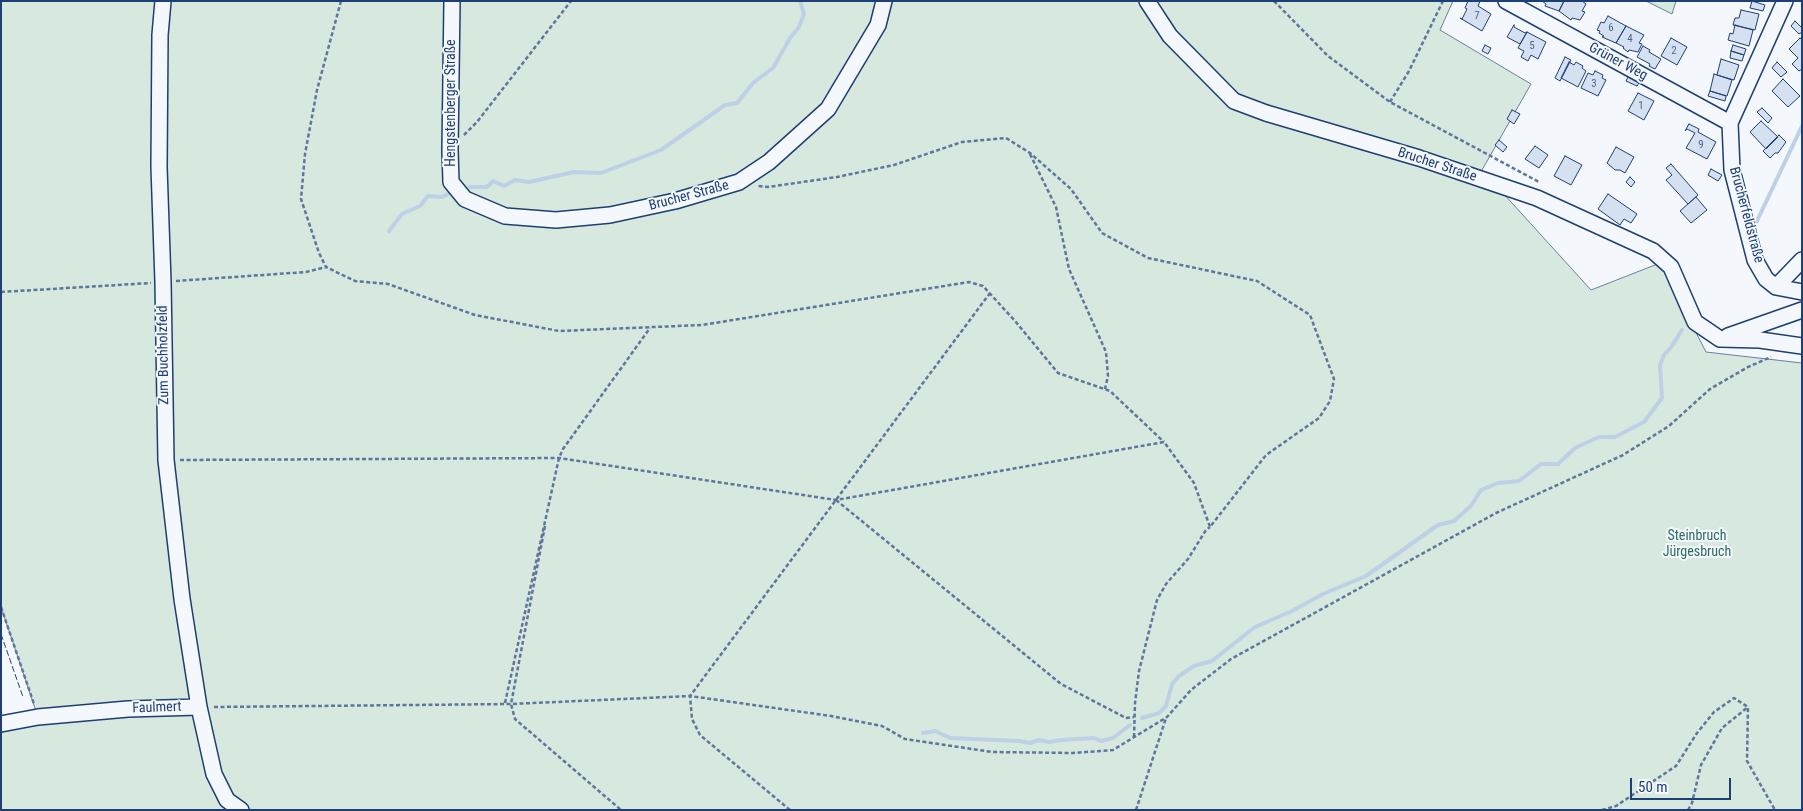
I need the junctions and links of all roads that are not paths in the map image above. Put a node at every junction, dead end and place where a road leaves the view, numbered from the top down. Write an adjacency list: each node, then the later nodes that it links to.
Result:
1 (163, 1): 15 (street, Zum Buchholzfeld)
2 (452, 1): 8 (street, Hengstenberger Straße)
3 (884, 1): 8 (street, Brucher Straße)
4 (1147, 1): 13 (street, Brucher Straße)
5 (1506, 1): 7 (street, Grüner Weg)
6 (1785, 1): 7 (street, Brucherfeldstraße)
7 (1730, 123): 10 (street, Brucherfeldstraße)
8 (465, 200)
9 (1802, 260): 10 (street)
10 (1776, 287): 11 (street)
11 (1802, 292)
12 (1802, 310): 13 (street)
13 (1720, 339): 14 (street)
14 (1802, 346)
15 (199, 707): 16 (street, Faulmert); 17 (street, Faulmert)
16 (1, 724)
17 (229, 805): 18 (street, Faulmert)
18 (241, 810)

